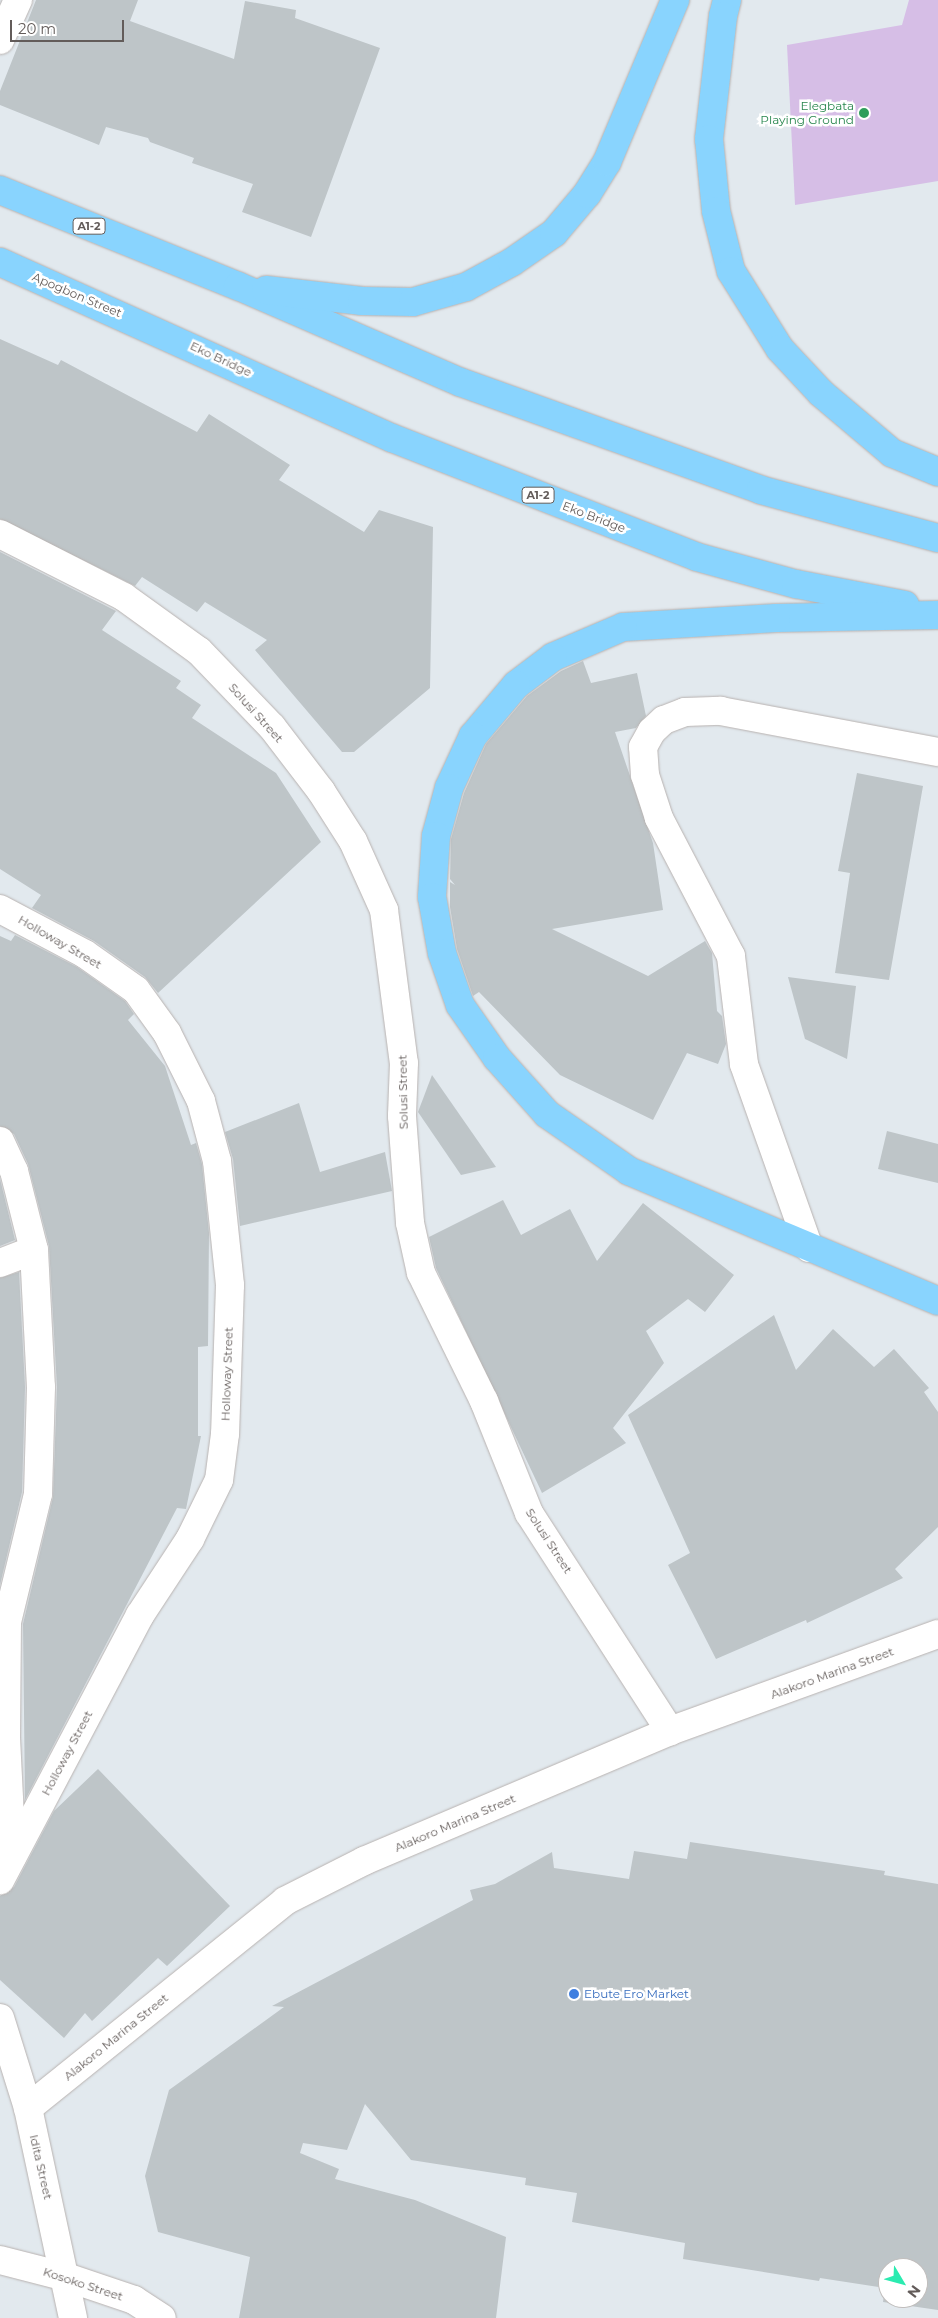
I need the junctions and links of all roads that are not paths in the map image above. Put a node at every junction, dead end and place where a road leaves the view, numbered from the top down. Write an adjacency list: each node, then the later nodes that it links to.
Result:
1 (18, 0): 4 (street)
2 (675, 0): 7 (highway)
3 (727, 0): 9 (highway)
4 (0, 40)
5 (0, 190): 7 (highway, A1-2)
6 (0, 262): 8 (highway, Apogbon Street / A1-2)
7 (238, 286): 11 (highway, A1-2)
8 (155, 329): 12 (highway, Eko Bridge / A1-2)
9 (938, 472)
10 (0, 534): 22 (street, Solusi Street)
11 (938, 538)
12 (938, 611)
13 (938, 615): 17 (highway)
14 (938, 752): 17 (street)
15 (0, 909): 23 (street, Holloway Street)
16 (0, 1141): 18 (street)
17 (809, 1248): 20 (highway)
18 (34, 1250): 19 (street); 23 (street)
19 (0, 1263)
20 (936, 1302)
21 (938, 1634): 22 (street, Alakoro Marina Street)
22 (670, 1732): 25 (street, Alakoro Marina Street)
23 (6, 1869)
24 (0, 2018): 25 (street, Idita Street)
25 (28, 2108): 27 (street, Idita Street)
26 (0, 2260): 27 (street, Kosoko Street)
27 (66, 2277): 28 (street, Idita Street); 29 (street, Kosoko Street)
28 (74, 2318)
29 (162, 2318)

